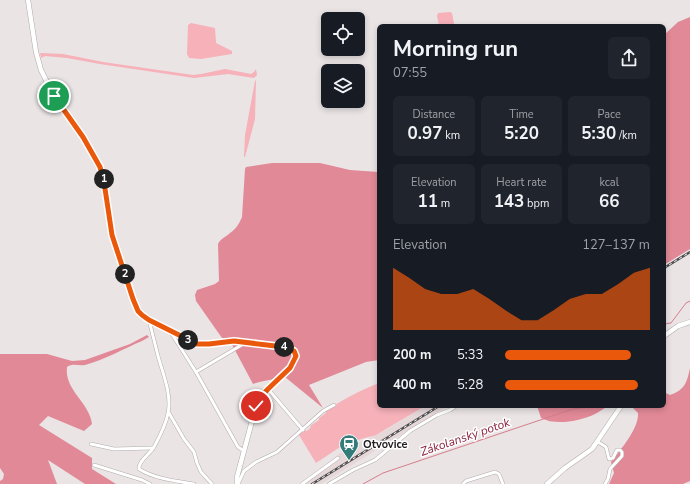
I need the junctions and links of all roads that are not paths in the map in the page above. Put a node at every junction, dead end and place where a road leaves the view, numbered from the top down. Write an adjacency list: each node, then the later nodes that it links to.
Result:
1 (28, 0): 2 (street)
2 (149, 320): 4 (street); 12 (street)
3 (690, 322): 5 (street)
4 (170, 331): 6 (street); 7 (street)
5 (666, 335)
6 (247, 342): 7 (street); 8 (street)
7 (196, 372): 17 (street)
8 (268, 389): 13 (street); 17 (street)
9 (334, 405): 13 (street)
10 (453, 408): 25 (street)
11 (620, 408): 14 (street)
12 (169, 413): 16 (street); 22 (street)
13 (303, 430): 23 (street)
14 (598, 442): 28 (street); 29 (street)
15 (91, 444): 16 (street)
16 (153, 448): 21 (street)
17 (245, 451): 23 (street)
18 (338, 458): 24 (street)
19 (94, 465): 20 (street)
20 (150, 484)
21 (194, 484)
22 (212, 484)
23 (238, 484)
24 (302, 484)
25 (329, 484)
26 (464, 484): 27 (street)
27 (502, 484)
28 (547, 484)
29 (605, 484)

